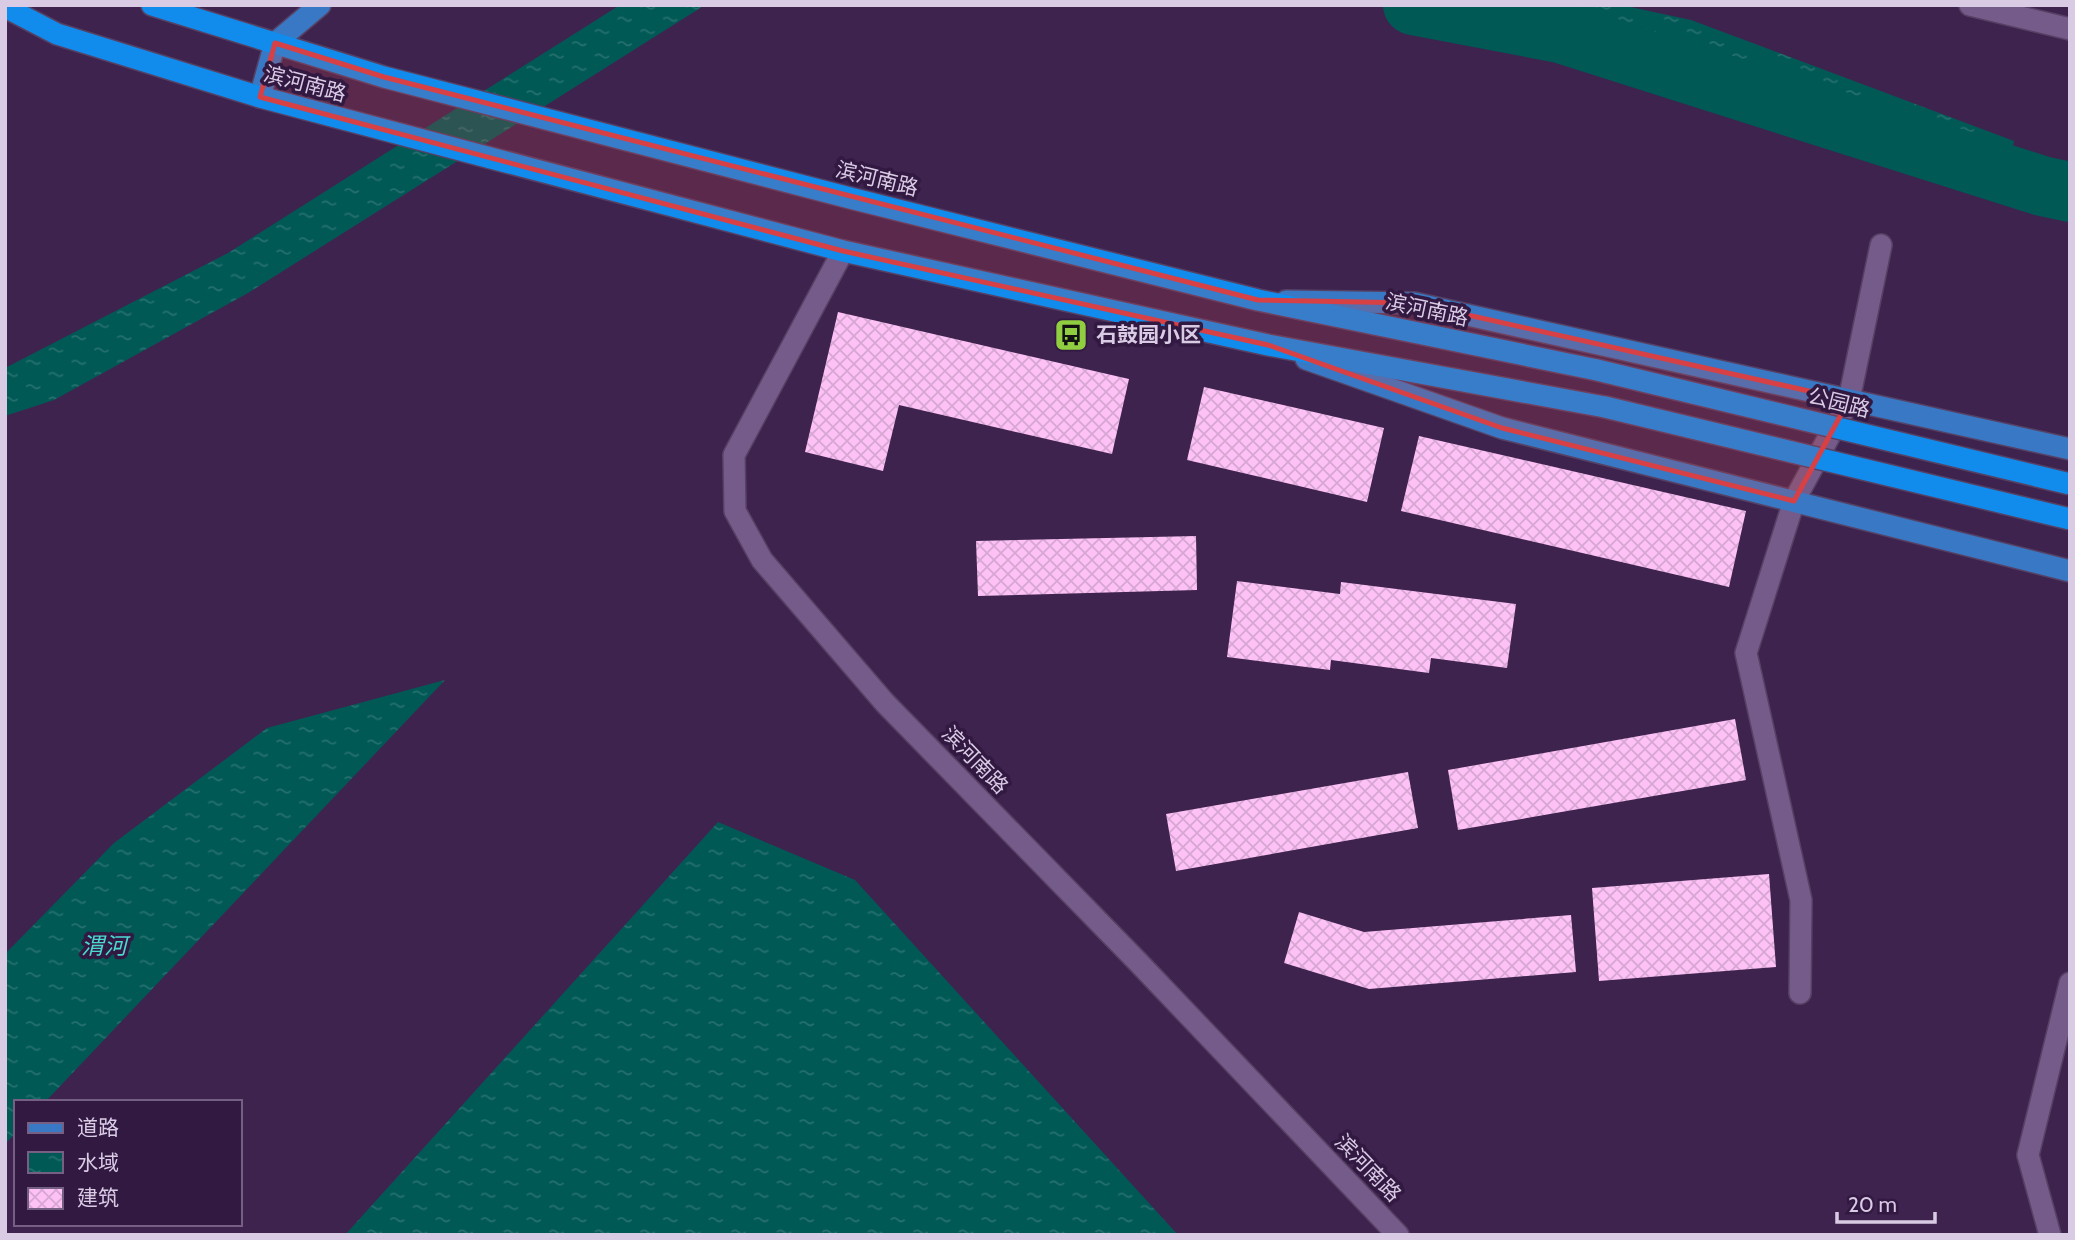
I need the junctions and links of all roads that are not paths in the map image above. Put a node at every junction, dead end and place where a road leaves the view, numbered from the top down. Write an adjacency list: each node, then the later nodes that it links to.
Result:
1 (152, 5): 6 (highway, 滨河南路)
2 (320, 5): 6 (main road)
3 (1970, 5): 5 (street)
4 (5, 7): 7 (highway, 滨河南路)
5 (2070, 29)
6 (275, 43): 7 (main road); 10 (highway, 滨河南路)
7 (260, 97): 9 (highway, 滨河南路)
8 (1881, 245): 13 (street)
9 (843, 251): 11 (highway, 滨河南路); 21 (street, 滨河南路)
10 (1258, 300): 12 (highway, 滨河南路); 13 (main road)
11 (1268, 345): 16 (main road); 17 (highway, 滨河南路, bridge)
12 (1597, 370): 15 (highway, 公园路, bridge)
13 (1849, 400): 14 (main road); 16 (street)
14 (2070, 449)
15 (2070, 484)
16 (1794, 501): 18 (main road); 20 (street)
17 (2070, 519)
18 (2070, 571)
19 (2070, 983): 22 (street)
20 (1800, 993)
21 (1398, 1235)
22 (2050, 1235)

